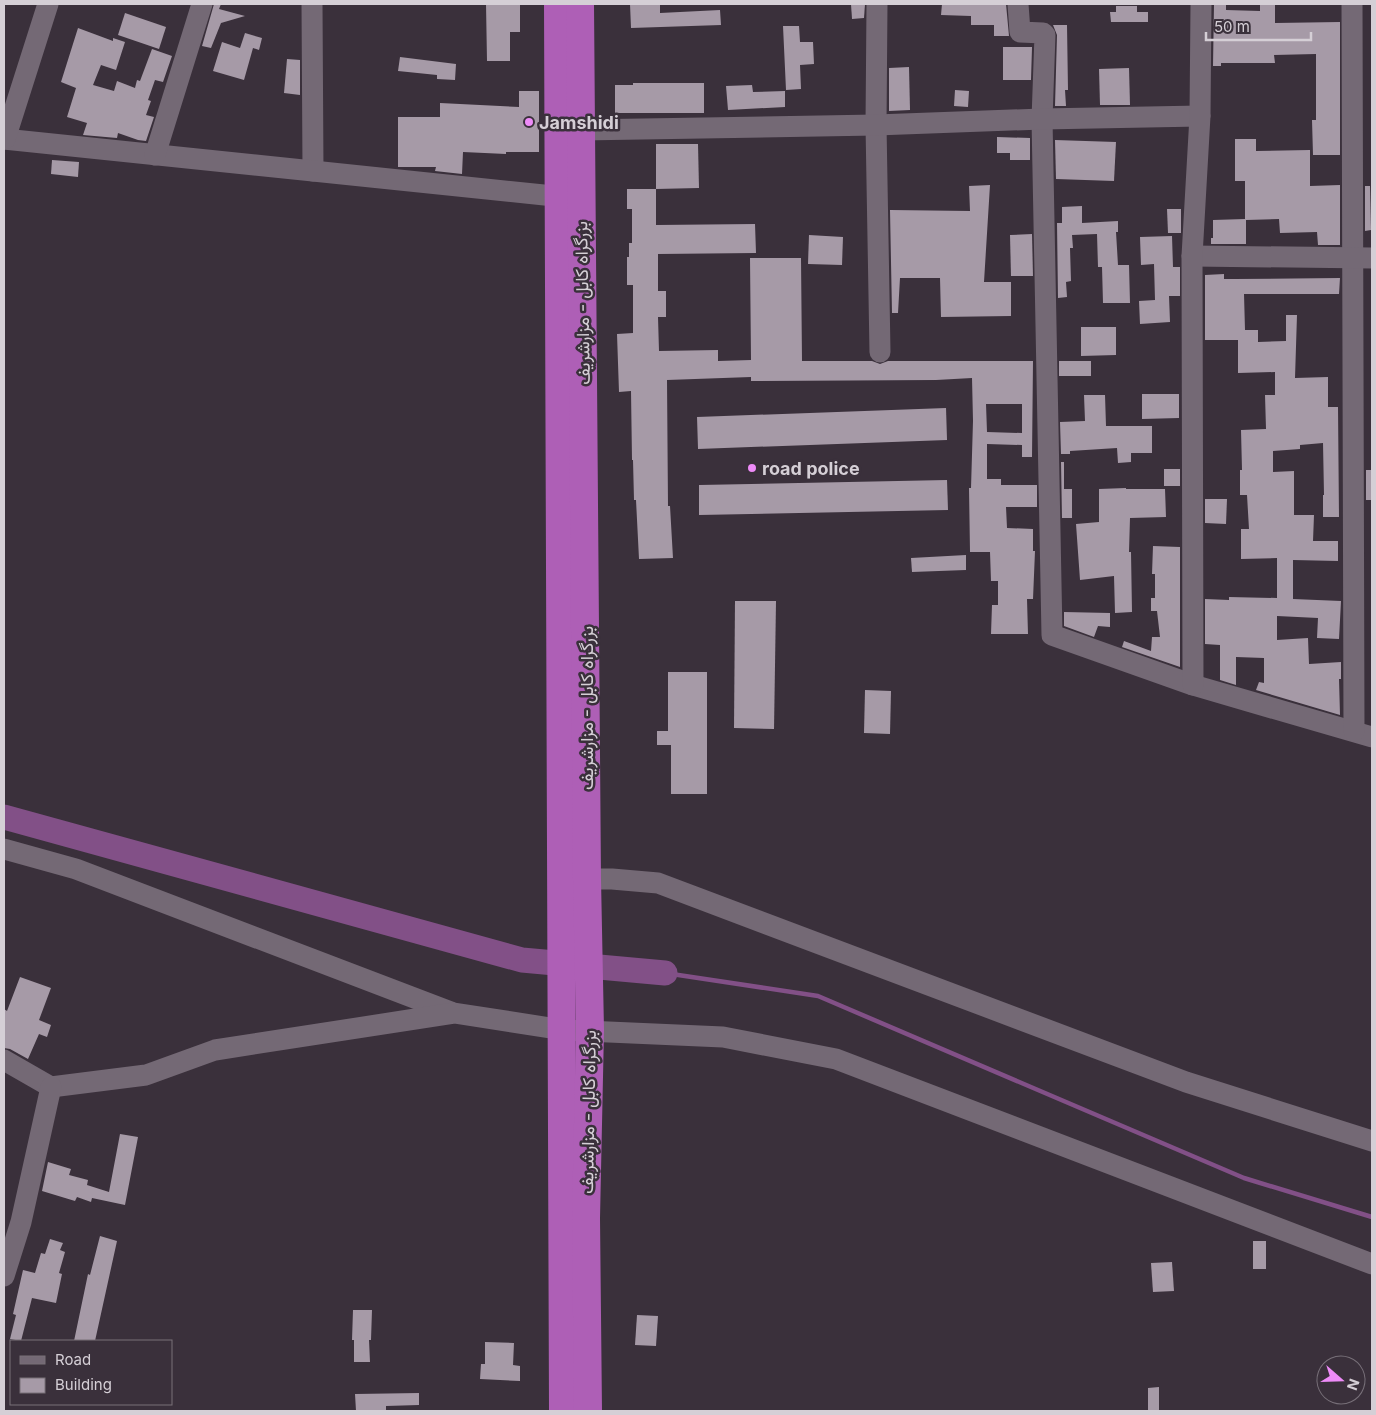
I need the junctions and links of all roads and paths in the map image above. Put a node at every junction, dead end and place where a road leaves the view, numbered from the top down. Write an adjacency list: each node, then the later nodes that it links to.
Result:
1 (48, 4): 14 (street)
2 (202, 4): 15 (street)
3 (312, 4): 16 (street)
4 (558, 4): 17 (highway, بزرگراه کابل - مزارشریف)
5 (580, 4): 13 (highway, بزرگراه کابل - مزارشریف)
6 (877, 4): 12 (street)
7 (1018, 4): 11 (street)
8 (1201, 4): 10 (street)
9 (1352, 4): 19 (street)
10 (1200, 116): 11 (street); 18 (street)
11 (1042, 119): 12 (street); 21 (street)
12 (876, 125): 13 (street); 20 (street)
13 (581, 130): 17 (highway, بزرگراه کابل - مزارشریف)
14 (4, 139): 15 (street)
15 (155, 155): 16 (street)
16 (313, 171): 17 (street)
17 (570, 197): 24 (highway, بزرگراه کابل - مزارشریف); 25 (highway, بزرگراه کابل - مزارشریف)
18 (1192, 256): 19 (street); 21 (street)
19 (1363, 258): 22 (street)
20 (880, 352)
21 (1193, 685): 22 (street)
22 (1363, 734)
23 (4, 849): 26 (street)
24 (587, 879): 25 (highway, بزرگراه کابل - مزارشریف); 31 (street)
25 (575, 914): 27 (highway, بزرگراه کابل - مزارشریف); 28 (highway, بزرگراه کابل - مزارشریف)
26 (454, 1013): 28 (street); 30 (street)
27 (590, 1023): 28 (street); 32 (street); 35 (highway, بزرگراه کابل - مزارشریف)
28 (562, 1024): 34 (highway, بزرگراه کابل - مزارشریف)
29 (4, 1060): 30 (street)
30 (51, 1087): 33 (street)
31 (1372, 1141)
32 (1372, 1264)
33 (4, 1276)
34 (563, 1411)
35 (588, 1411)

